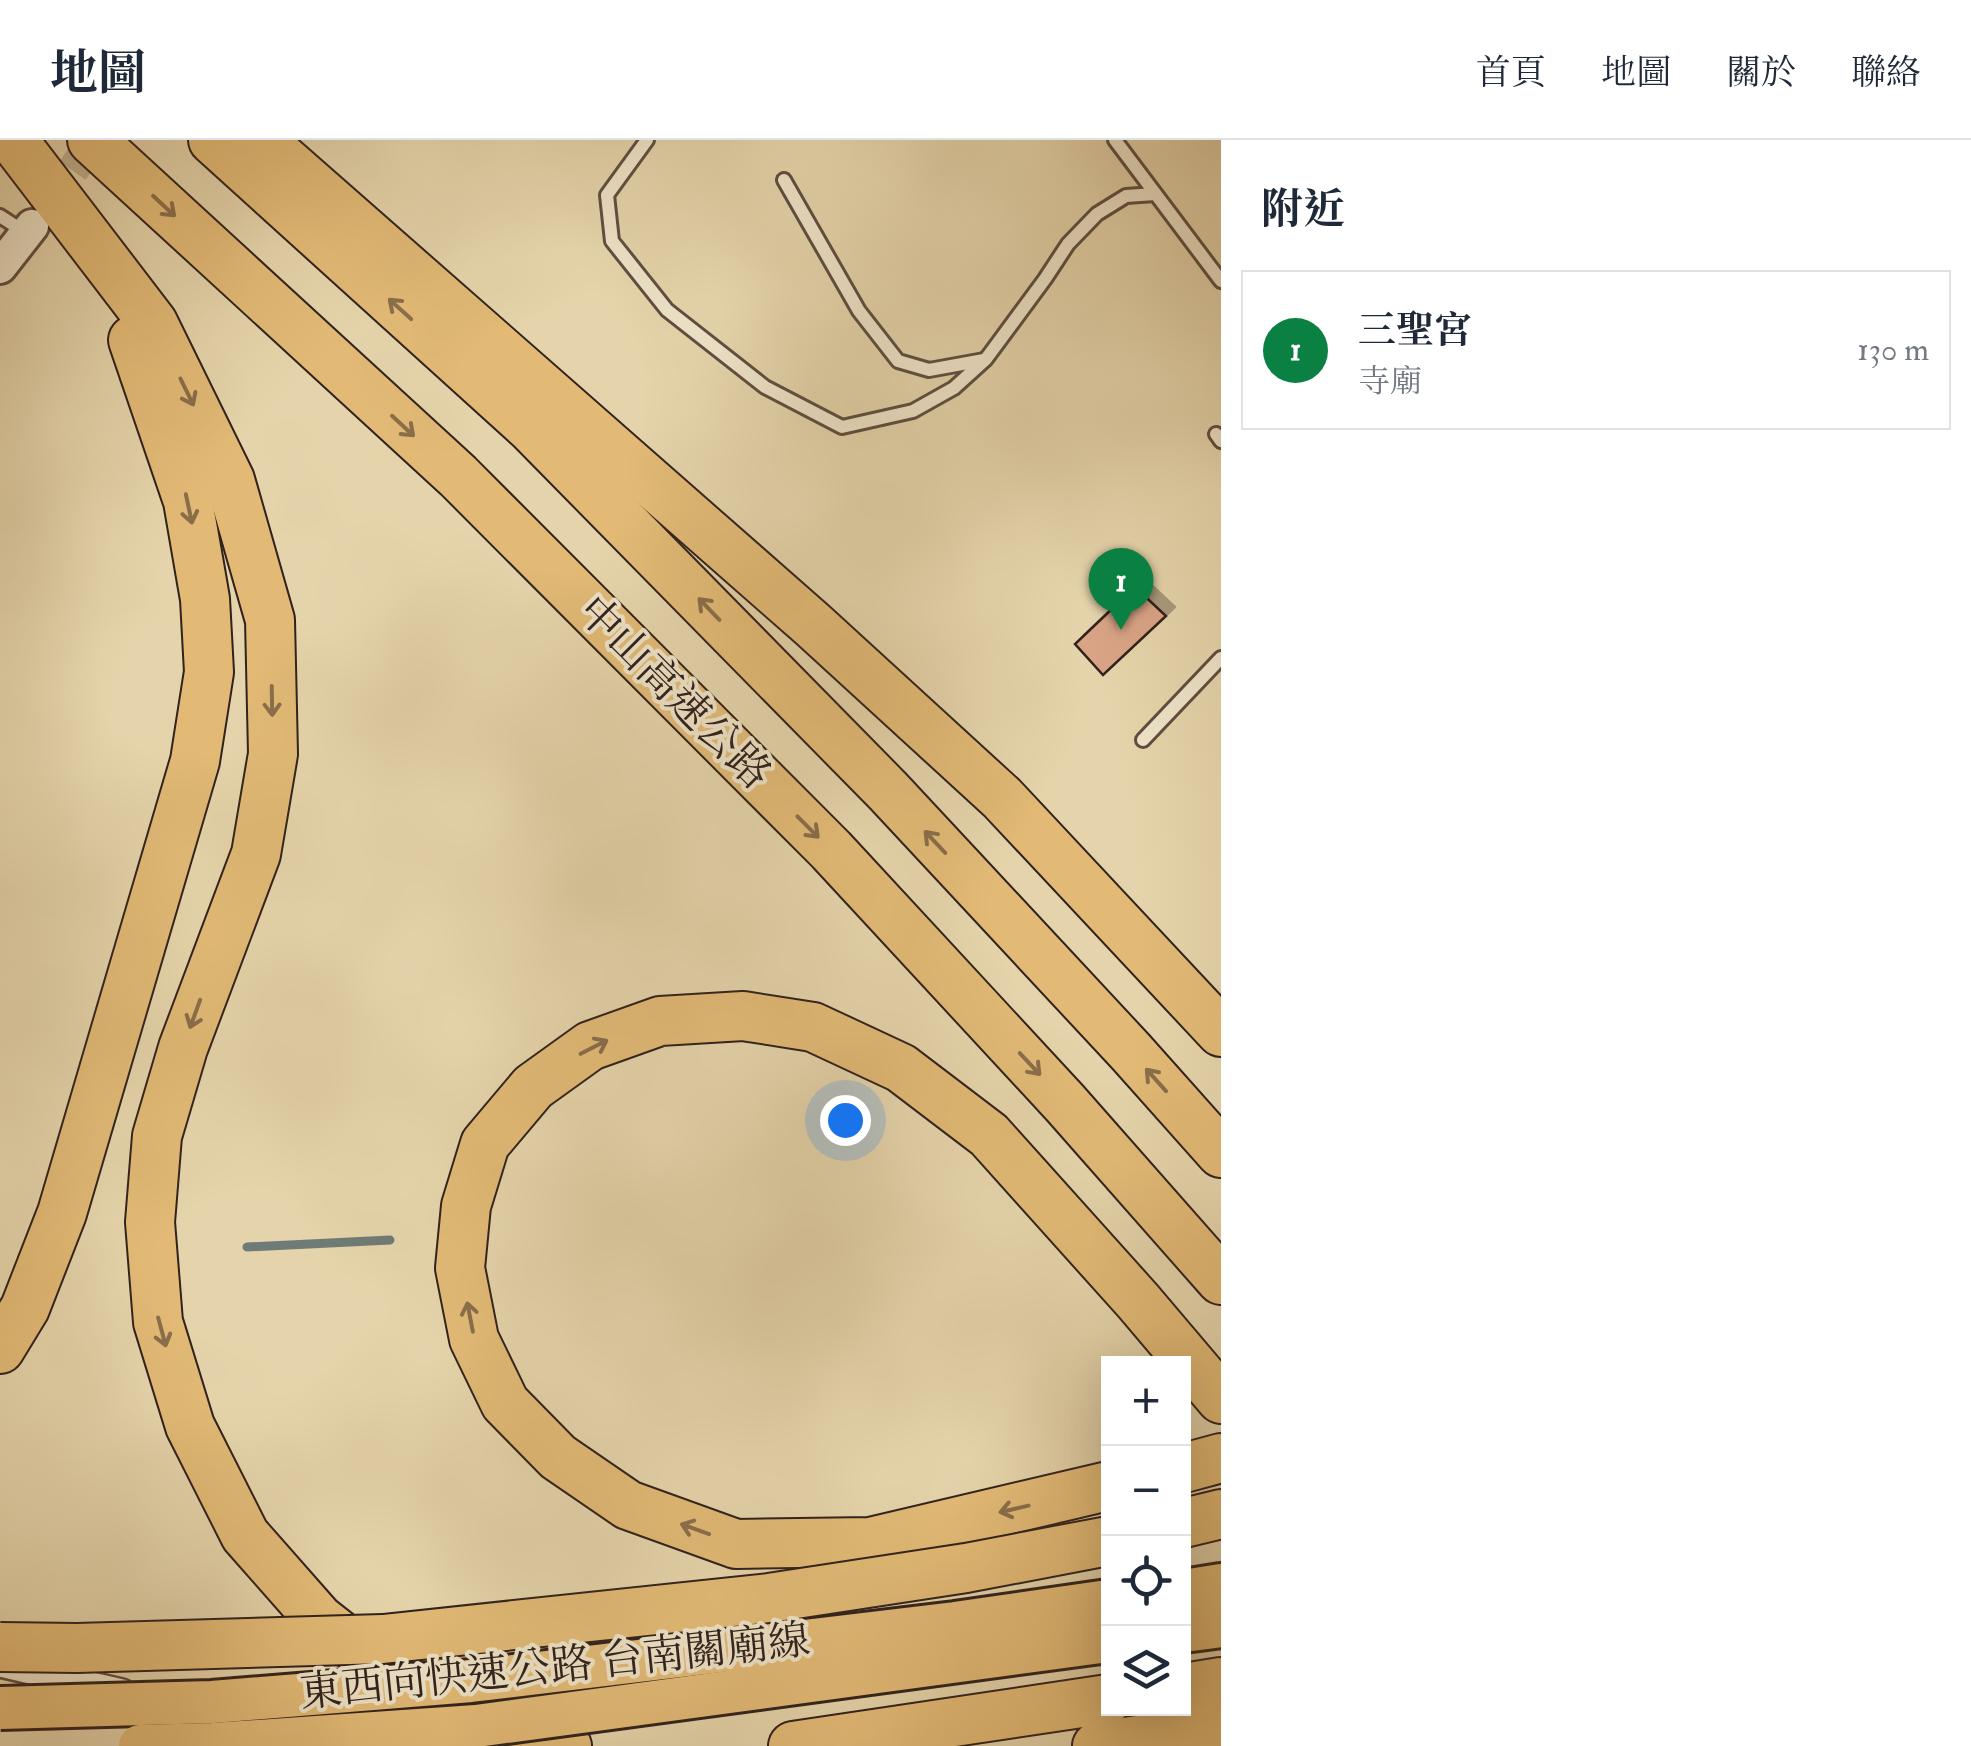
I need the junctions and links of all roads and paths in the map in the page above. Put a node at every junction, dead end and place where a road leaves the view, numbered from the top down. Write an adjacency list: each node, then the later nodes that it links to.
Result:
1 (12, 140): 20 (highway, one-way to 20); 43 (highway, one-way to 43, bridge)
2 (92, 140): 19 (highway, 中山高速公路, one-way to 19)
3 (213, 140): 18 (highway, 中山高速公路, one-way to 3)
4 (262, 140): 15 (highway)
5 (647, 140): 12 (lane)
6 (1115, 140): 8 (lane)
7 (784, 180): 12 (lane)
8 (1155, 194): 11 (lane); 12 (lane)
9 (19, 225): 10 (street)
10 (0, 268)
11 (1221, 281)
12 (986, 359)
13 (1221, 658): 14 (lane)
14 (1143, 740)
15 (1002, 798): 16 (highway); 17 (highway)
16 (1221, 991)
17 (1221, 1032)
18 (1221, 1153)
19 (1221, 1280)
20 (0, 1350)
21 (1221, 1400): 24 (highway, one-way to 21)
22 (1221, 1458): 23 (highway)
23 (1191, 1466)
24 (1101, 1488)
25 (1221, 1514): 26 (highway)
26 (1191, 1521)
27 (1101, 1542): 34 (highway, bridge)
28 (1221, 1585): 29 (highway)
29 (1191, 1589)
30 (1101, 1602): 39 (highway, 東西向快速公路 台南關廟線, bridge)
31 (1221, 1626): 32 (highway)
32 (1191, 1630)
33 (1101, 1642): 41 (highway, 東西向快速公路 台南關廟線, bridge)
34 (0, 1647)
35 (0, 1664): 42 (street)
36 (1221, 1682): 37 (highway)
37 (1191, 1687)
38 (1101, 1700): 44 (highway)
39 (0, 1708)
40 (1221, 1728): 45 (highway)
41 (140, 1746)
42 (361, 1746)
43 (567, 1746)
44 (794, 1746)
45 (1097, 1746)

